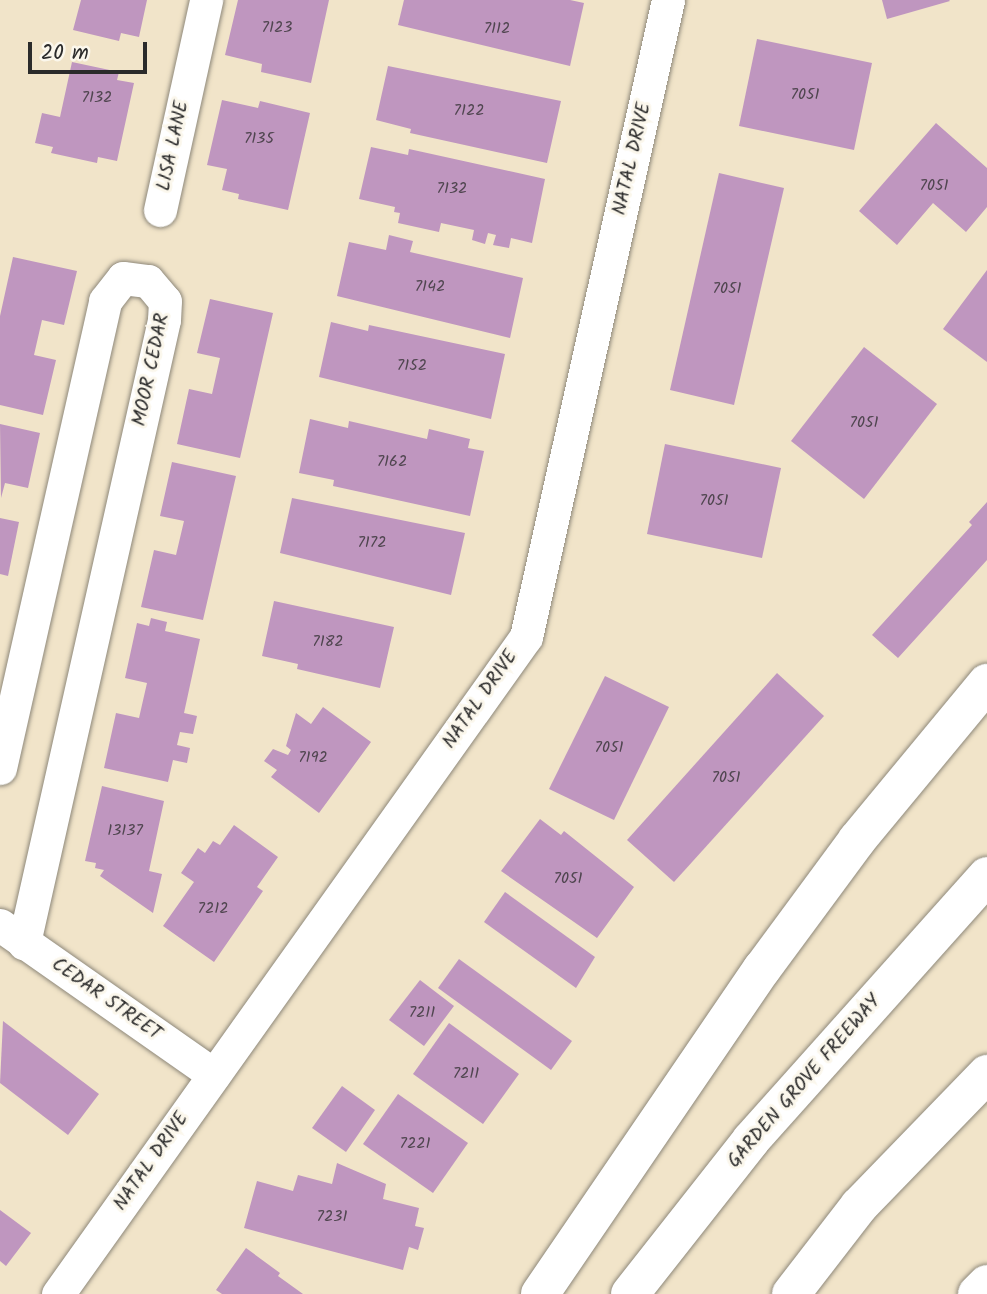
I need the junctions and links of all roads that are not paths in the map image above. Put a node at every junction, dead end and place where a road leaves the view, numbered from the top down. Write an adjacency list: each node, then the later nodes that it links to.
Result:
1 (206, 0): 3 (street, LISA LANE)
2 (668, 0): 9 (street, NATAL DRIVE)
3 (160, 210)
4 (987, 683): 12 (highway)
5 (0, 768): 7 (street, MOOR CEDAR)
6 (987, 876): 13 (highway, GARDEN GROVE FREEWAY)
7 (12, 934): 9 (street, CEDAR STREET)
8 (987, 1074): 14 (highway)
9 (214, 1075): 11 (street, NATAL DRIVE)
10 (987, 1284): 15 (highway)
11 (58, 1294)
12 (540, 1294)
13 (630, 1294)
14 (791, 1294)
15 (977, 1294)

